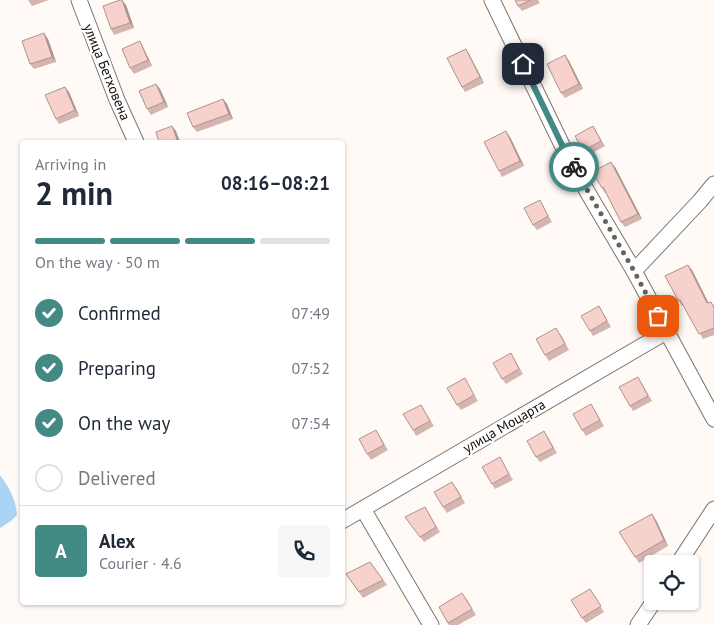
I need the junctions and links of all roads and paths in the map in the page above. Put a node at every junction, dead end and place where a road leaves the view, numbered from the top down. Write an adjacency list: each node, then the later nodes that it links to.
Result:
1 (79, 0): 3 (street, улица Бетховена)
2 (492, 0): 5 (street)
3 (135, 140)
4 (714, 184): 5 (street)
5 (634, 271): 6 (street)
6 (666, 332): 7 (street); 8 (street, улица Моцарта)
7 (714, 419)
8 (363, 509): 10 (street, улица Моцарта); 13 (street)
9 (714, 509): 11 (street)
10 (345, 519)
11 (684, 555)
12 (648, 610): 14 (street)
13 (432, 625)
14 (638, 625)

